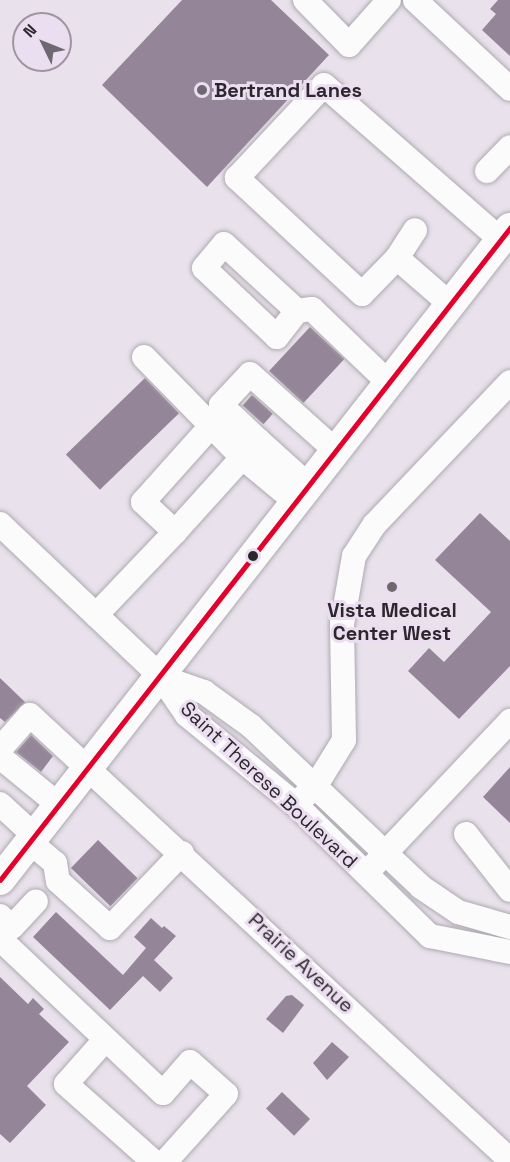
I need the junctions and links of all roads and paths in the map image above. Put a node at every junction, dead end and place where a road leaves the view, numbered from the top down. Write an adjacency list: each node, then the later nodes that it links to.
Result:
1 (305, 0): 2 (street)
2 (389, 0)
3 (415, 0): 4 (street)
4 (510, 89)
5 (510, 147): 6 (street)
6 (487, 171)
7 (415, 230): 9 (street)
8 (505, 234): 9 (street); 10 (main road)
9 (397, 258): 10 (street)
10 (450, 304): 14 (main road)
11 (297, 311): 14 (street)
12 (144, 357): 15 (street)
13 (510, 382): 27 (street)
14 (389, 383): 17 (main road)
15 (211, 426): 18 (street); 21 (street)
16 (258, 440): 17 (street); 18 (street); 19 (street)
17 (336, 451): 19 (main road)
18 (243, 458): 19 (street); 21 (street)
19 (302, 494): 23 (main road)
20 (0, 524): 22 (street)
21 (175, 532): 22 (street)
22 (96, 615): 23 (street)
23 (161, 677): 26 (main road); 27 (street, Saint Therese Boulevard); 29 (street, Saint Therese Boulevard)
24 (510, 721): 33 (street)
25 (1, 757): 26 (street, Prairie Avenue); 30 (street)
26 (91, 768): 30 (main road); 34 (street, Prairie Avenue)
27 (315, 787): 29 (street); 33 (street, Saint Therese Boulevard)
28 (0, 804): 32 (street)
29 (295, 804): 35 (street, Saint Therese Boulevard)
30 (60, 806): 32 (main road)
31 (466, 834): 37 (street)
32 (34, 840): 34 (street); 36 (main road)
33 (385, 853): 35 (street); 40 (street, Saint Therese Boulevard)
34 (182, 854): 44 (street, Prairie Avenue)
35 (365, 874): 42 (street, Saint Therese Boulevard)
36 (0, 880)
37 (510, 890)
38 (36, 901): 39 (street)
39 (0, 916)
40 (510, 927)
41 (0, 939): 43 (street)
42 (510, 952)
43 (104, 1041): 45 (street); 46 (street)
44 (510, 1160)
45 (154, 1162)
46 (165, 1162)

